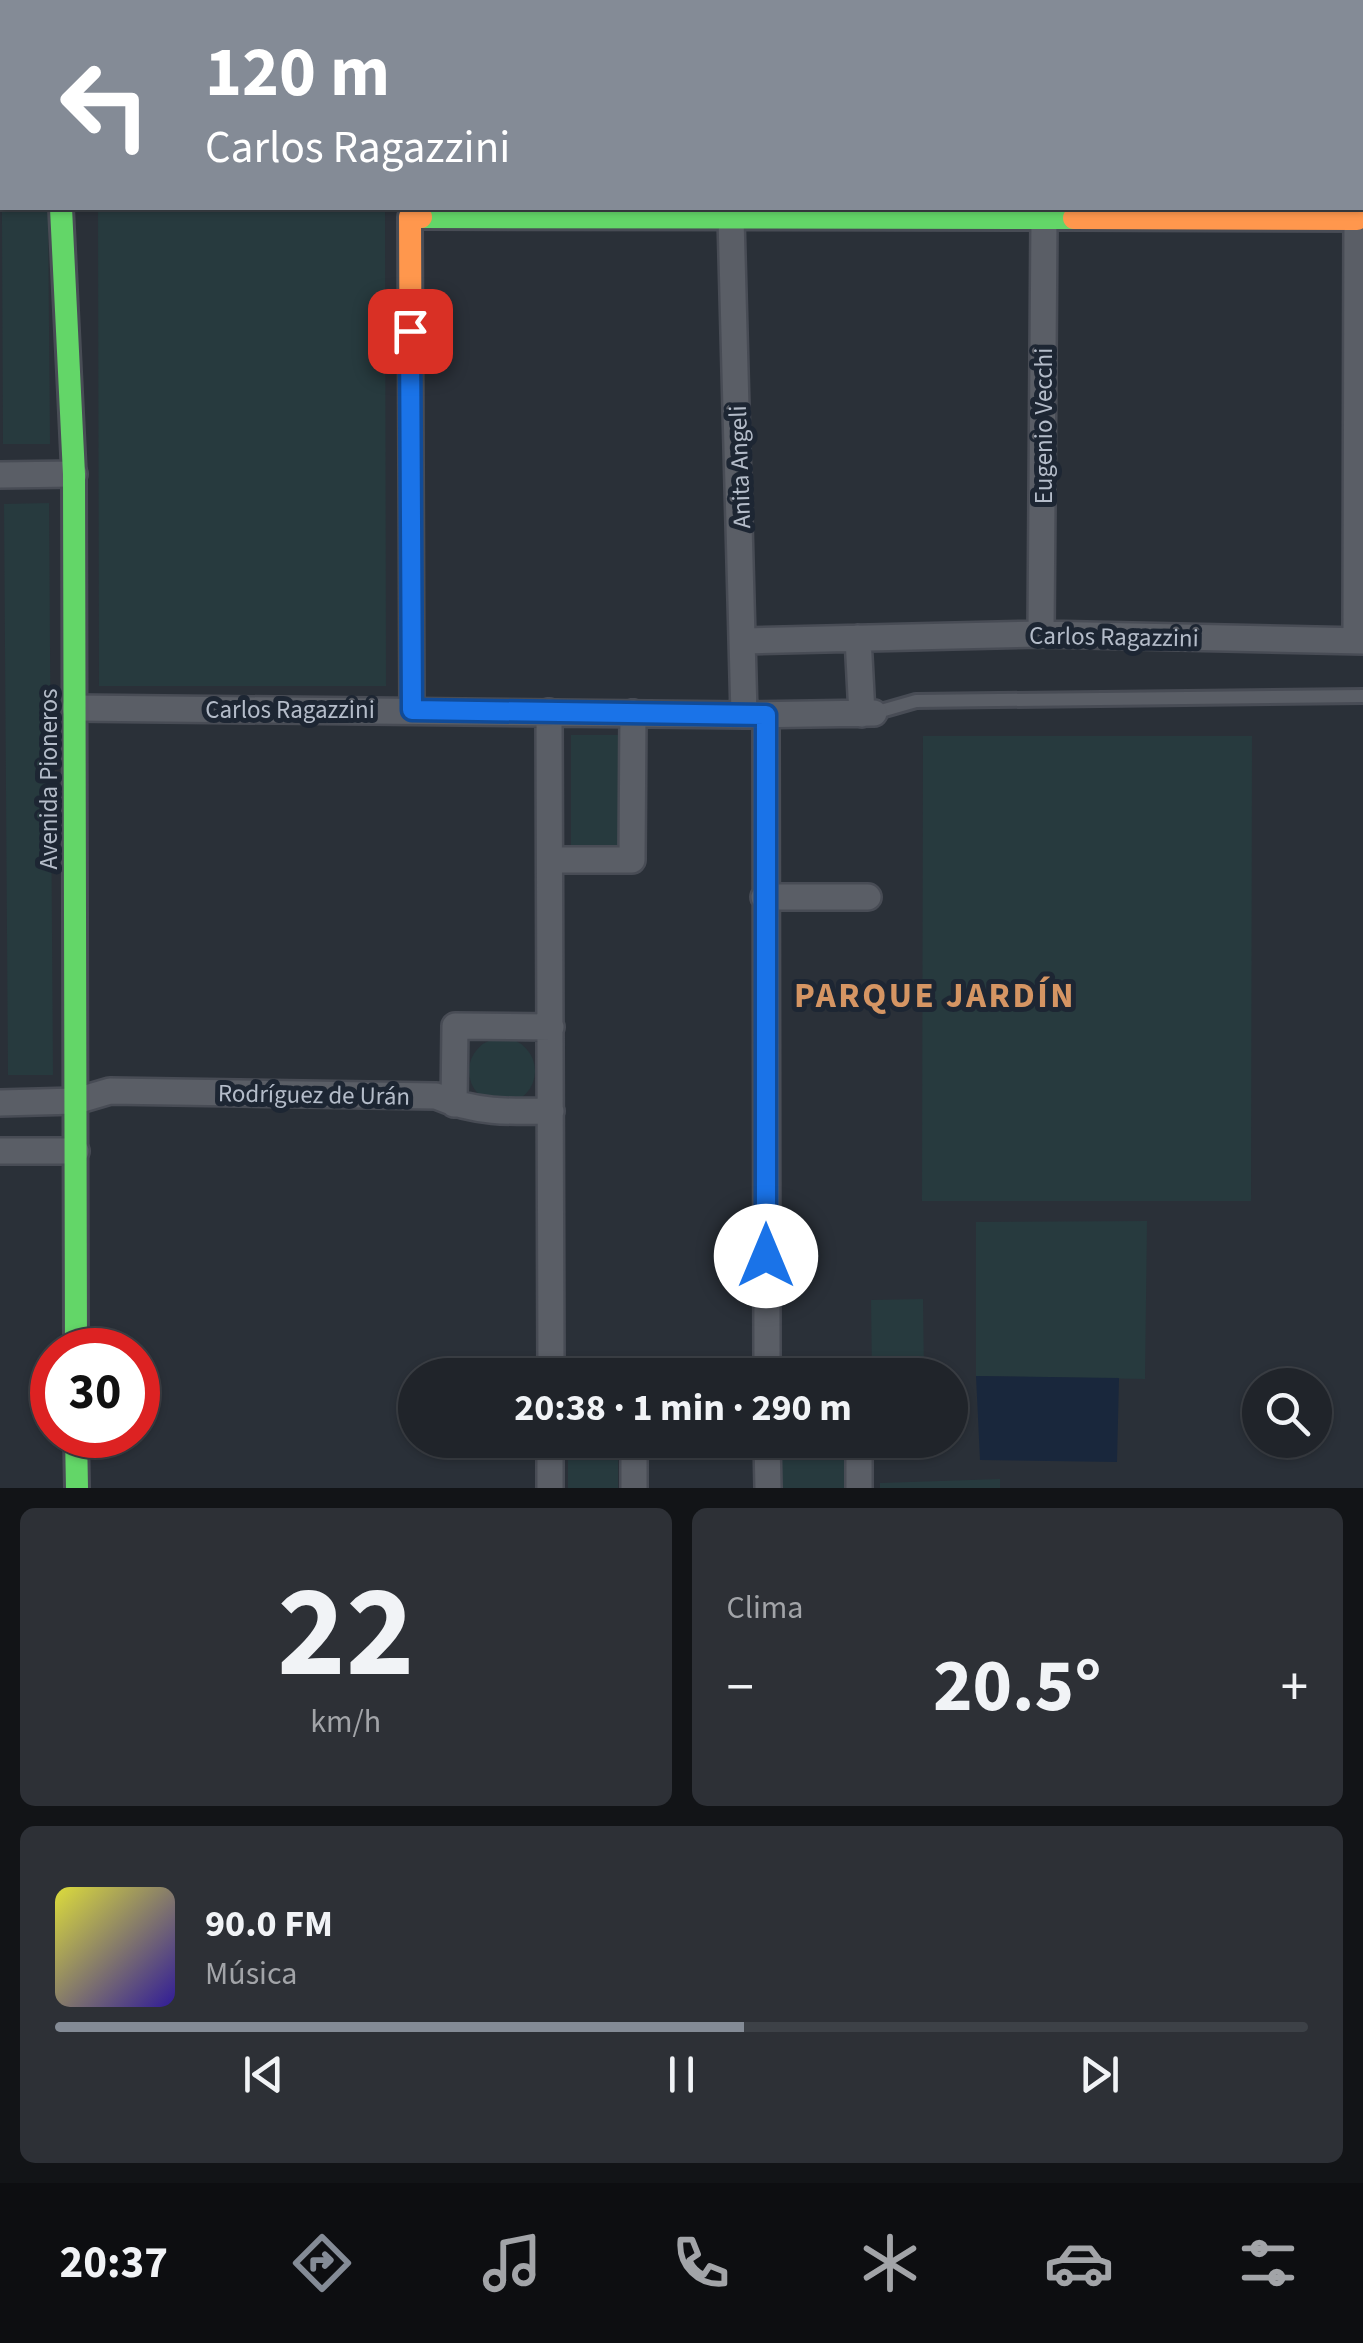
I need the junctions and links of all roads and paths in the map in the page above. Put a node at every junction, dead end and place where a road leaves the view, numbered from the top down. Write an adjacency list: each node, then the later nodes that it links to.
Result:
1 (61, 210): 5 (street, Avenida Pioneros)
2 (1357, 213): 4 (street); 9 (street)
3 (732, 218): 4 (street); 10 (street, Anita Angeli); 13 (street)
4 (1044, 218): 7 (street, Eugenio Vecchi)
5 (74, 474): 6 (street); 12 (street, Avenida Pioneros)
6 (0, 475)
7 (1041, 634): 8 (street, Carlos Ragazzini); 9 (street, Carlos Ragazzini)
8 (858, 638): 10 (street, Carlos Ragazzini); 16 (street)
9 (1359, 640)
10 (744, 641): 17 (street, Anita Angeli)
11 (1363, 696): 16 (lane)
12 (75, 708): 13 (street, Carlos Ragazzini); 22 (street, Avenida Pioneros)
13 (412, 710): 14 (street, Carlos Ragazzini)
14 (549, 712): 15 (street, Carlos Ragazzini); 18 (street)
15 (633, 713): 17 (street, Carlos Ragazzini); 18 (street)
16 (868, 713): 17 (street, Carlos Ragazzini)
17 (755, 715): 19 (street, Anita Angeli)
18 (550, 860): 21 (street)
19 (764, 897): 20 (street); 30 (street, Anita Angeli)
20 (868, 897)
21 (551, 1026): 24 (street); 25 (street)
22 (76, 1101): 23 (street, Rodríguez de Urán); 24 (street, Rodríguez de Urán); 27 (street, Avenida Pioneros)
23 (0, 1103)
24 (454, 1104): 25 (street, Rodríguez de Urán)
25 (552, 1111): 29 (street)
26 (0, 1151): 27 (street)
27 (76, 1151): 28 (street, Avenida Pioneros)
28 (76, 1328)
29 (550, 1358)
30 (767, 1358)
31 (76, 1458): 36 (street)
32 (550, 1458): 37 (street)
33 (634, 1458): 38 (street)
34 (767, 1458): 39 (street)
35 (859, 1458): 40 (street)
36 (76, 1488)
37 (550, 1488)
38 (634, 1488)
39 (768, 1488)
40 (859, 1488)

